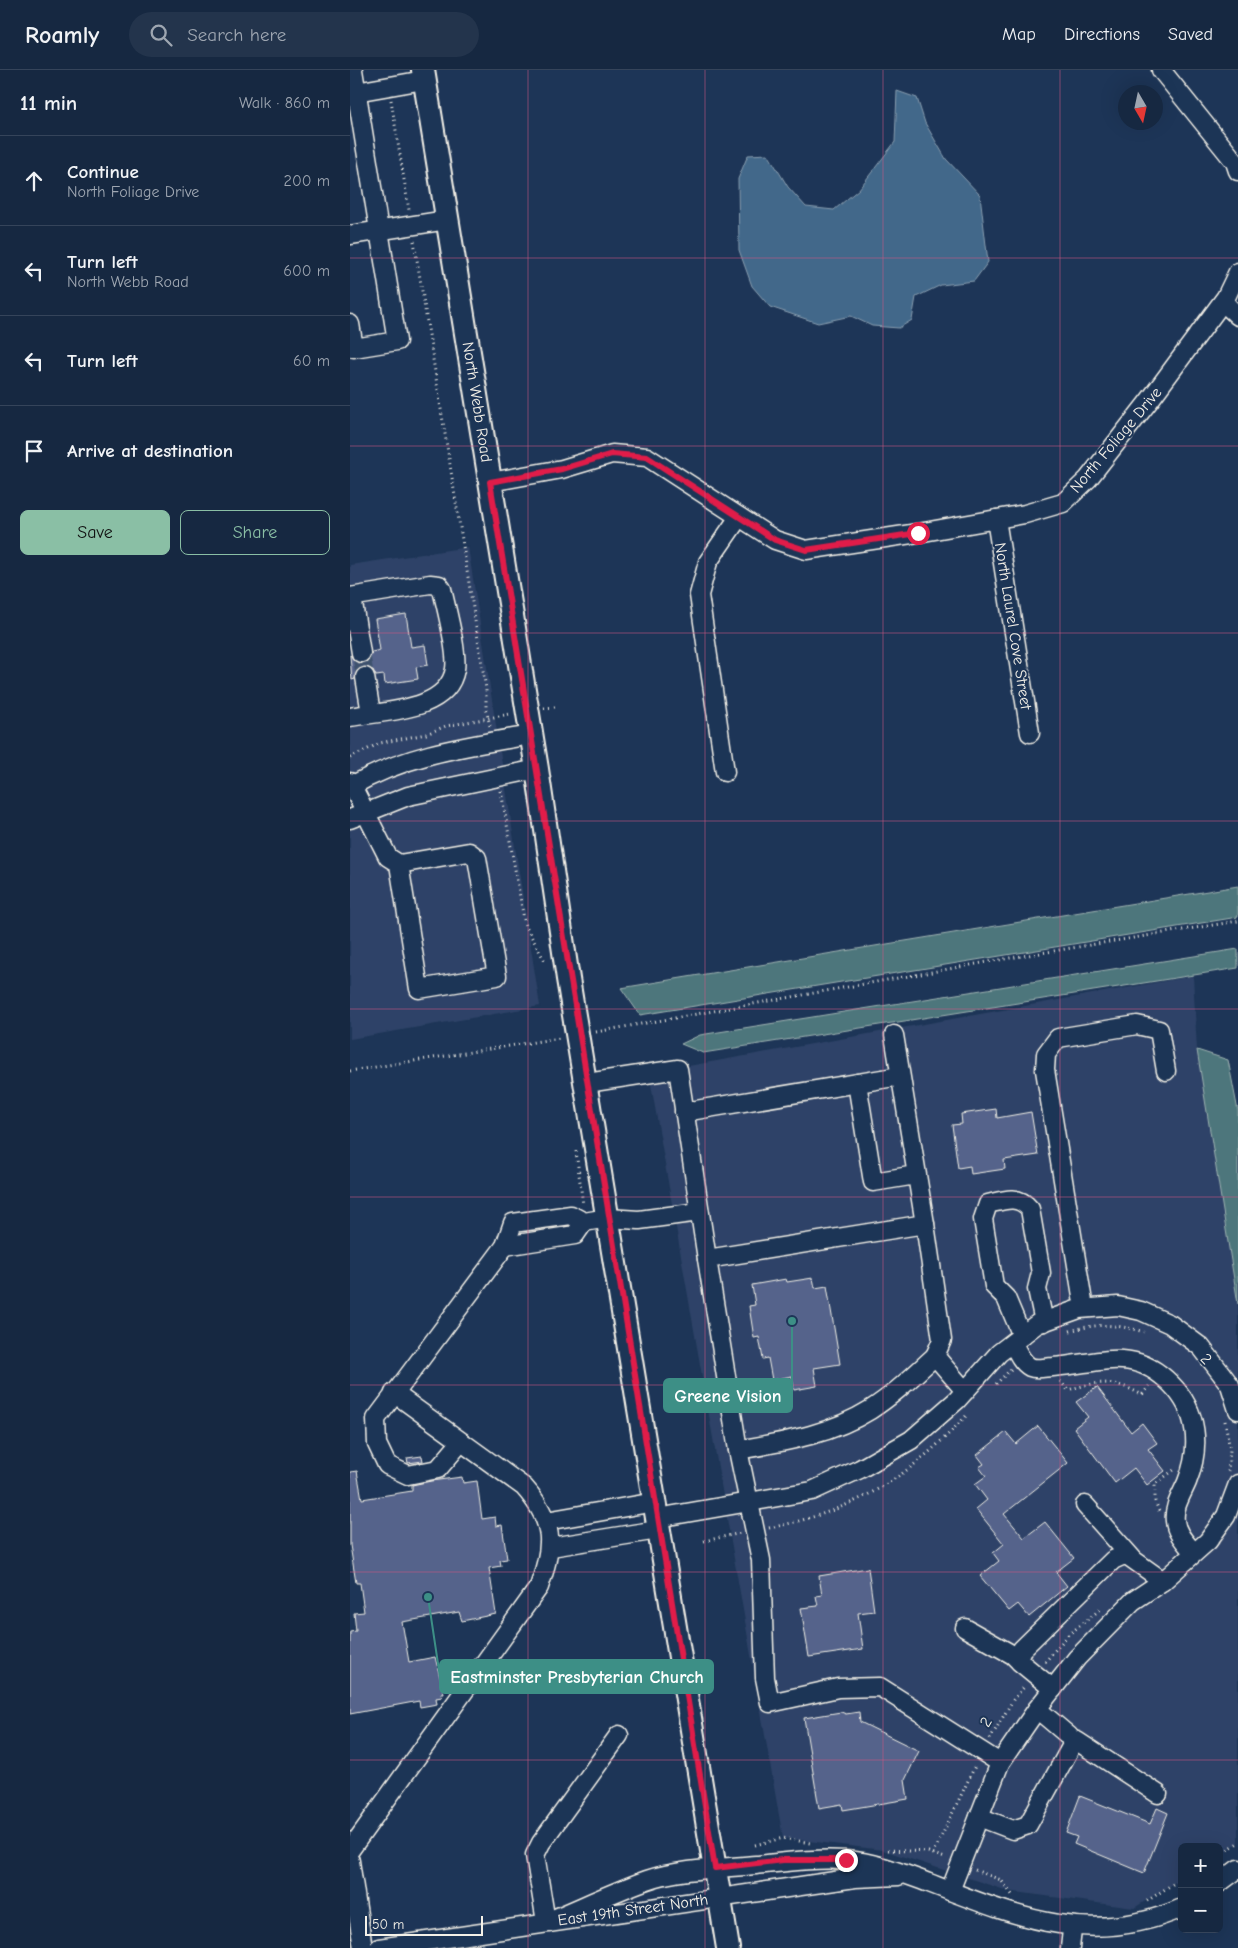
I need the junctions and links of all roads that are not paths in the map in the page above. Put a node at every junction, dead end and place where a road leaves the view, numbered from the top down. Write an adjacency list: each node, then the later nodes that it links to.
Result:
1 (353, 70): 4 (street)
2 (1161, 70): 5 (street)
3 (423, 75): 4 (street); 6 (main road, North Webb Road)
4 (353, 92): 7 (street)
5 (1238, 171)
6 (447, 220): 7 (street); 13 (main road, North Webb Road)
7 (378, 230): 8 (street); 12 (street)
8 (350, 235)
9 (1238, 272): 10 (street, North Foliage Drive)
10 (1223, 302): 11 (street); 15 (street, North Foliage Drive)
11 (1238, 316)
12 (350, 324)
13 (490, 482): 14 (street, North Foliage Drive); 22 (main road, North Webb Road)
14 (739, 517): 15 (street, North Foliage Drive); 24 (street)
15 (996, 519): 21 (street, North Laurel Cove Street)
16 (351, 597): 17 (street); 19 (street)
17 (361, 654)
18 (365, 677): 19 (street)
19 (371, 713): 20 (street)
20 (350, 716)
21 (1030, 733)
22 (530, 735): 23 (main road, North Webb Road); 25 (street)
23 (537, 769): 26 (street); 31 (main road, North Webb Road)
24 (725, 772)
25 (351, 785): 26 (street)
26 (357, 816): 27 (street)
27 (399, 864): 27 (street)
28 (894, 1035): 30 (street)
29 (1166, 1071): 39 (street)
30 (900, 1076): 32 (street); 34 (street)
31 (587, 1083): 33 (street); 36 (main road, North Webb Road)
32 (857, 1083): 33 (street); 34 (street)
33 (684, 1112): 35 (street)
34 (916, 1175): 37 (street)
35 (699, 1212): 36 (street); 38 (street)
36 (593, 1220): 44 (street); 51 (main road, North Webb Road)
37 (924, 1224): 38 (street); 42 (street)
38 (706, 1259): 47 (street)
39 (1084, 1308): 40 (street); 45 (street)
40 (1044, 1322): 41 (street); 41 (street)
41 (1017, 1339): 43 (street); 54 (street)
42 (935, 1356): 43 (street); 47 (street)
43 (965, 1391): 49 (street)
44 (394, 1393): 46 (street); 46 (street)
45 (1230, 1411)
46 (461, 1442): 52 (street)
47 (738, 1450): 49 (street)
48 (1233, 1479): 54 (street)
49 (748, 1502): 51 (street); 63 (street)
50 (1085, 1505): 55 (street)
51 (657, 1517): 52 (street); 53 (street); 68 (main road, North Webb Road)
52 (546, 1521): 53 (street)
53 (551, 1547): 66 (street)
54 (1194, 1553): 56 (street)
55 (1132, 1558): 56 (street); 58 (street)
56 (1163, 1581): 59 (street)
57 (965, 1628): 58 (street)
58 (1020, 1662): 59 (street)
59 (1053, 1688): 60 (street)
60 (1037, 1709): 62 (street); 63 (street)
61 (619, 1735): 75 (street)
62 (1072, 1745): 64 (street); 65 (street)
63 (1000, 1763): 65 (street)
64 (1158, 1794)
65 (979, 1817): 72 (street)
66 (350, 1850)
67 (350, 1861): 77 (street)
68 (715, 1868): 70 (street, East 19th Street North); 73 (main road, North Webb Road); 75 (street, East 19th Street North)
69 (1238, 1869): 71 (street)
70 (909, 1876): 72 (street, East 19th Street North); 73 (street, East 19th Street North)
71 (1223, 1880)
72 (950, 1891): 76 (street, East 19th Street North)
73 (720, 1899): 75 (street, East 19th Street North); 79 (main road, North Webb Road)
74 (1178, 1910): 76 (street, East 19th Street North)
75 (546, 1922): 78 (street, East 19th Street North)
76 (1072, 1930): 80 (street)
77 (363, 1948)
78 (378, 1948)
79 (728, 1948)
80 (1070, 1948)

